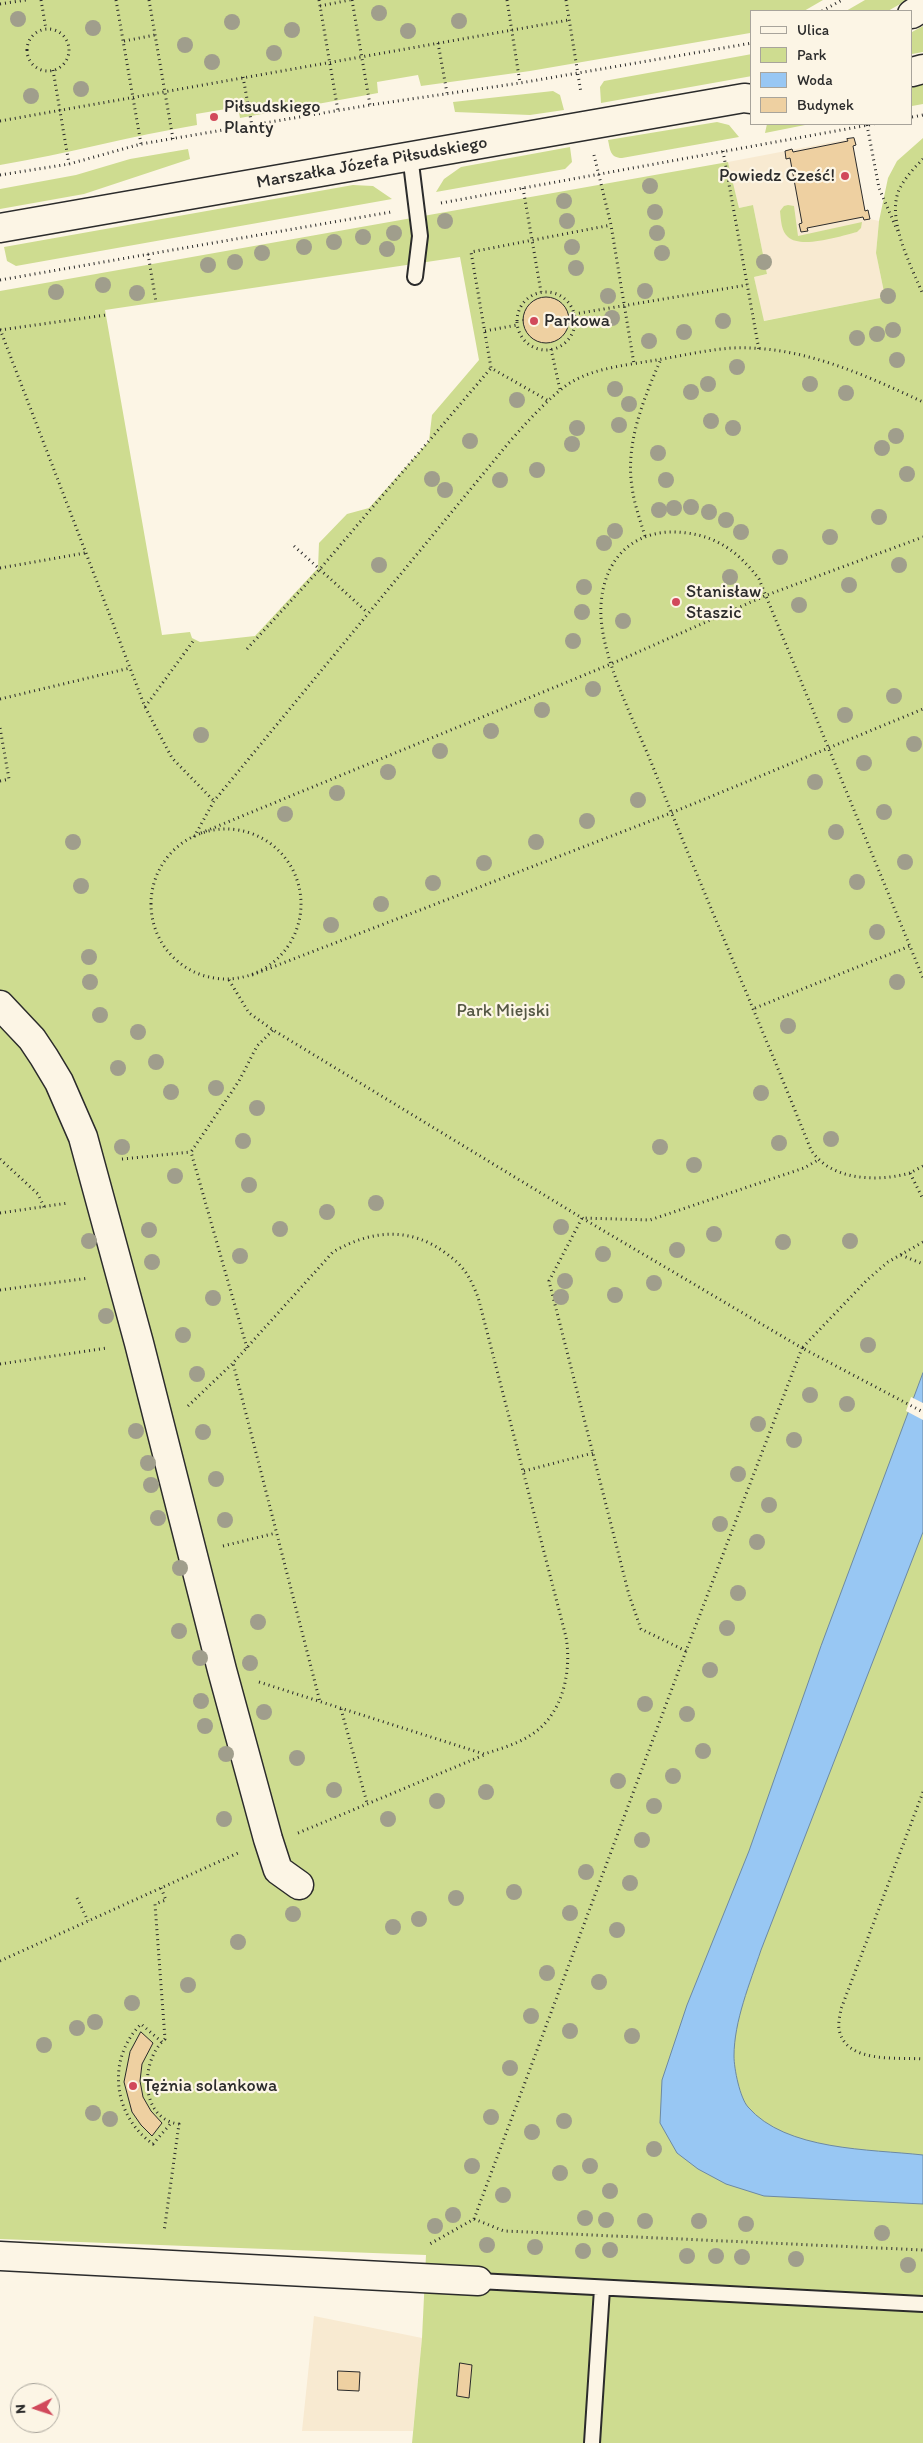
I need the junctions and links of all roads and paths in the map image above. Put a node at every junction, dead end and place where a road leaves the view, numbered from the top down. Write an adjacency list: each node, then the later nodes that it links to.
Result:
1 (26, 0): 10 (path)
2 (41, 0): 14 (path)
3 (116, 0): 17 (path)
4 (149, 0): 16 (path)
5 (319, 0): 11 (path)
6 (351, 0): 11 (path); 20 (path)
7 (507, 0): 15 (path)
8 (566, 0): 13 (path)
9 (842, 0): 12 (path)
10 (0, 4)
11 (320, 6): 21 (path)
12 (824, 10)
13 (569, 20): 15 (path); 23 (path)
14 (46, 29): 22 (path); 22 (path)
15 (512, 30): 18 (path); 25 (path)
16 (156, 35): 17 (path); 26 (path)
17 (124, 41): 28 (path)
18 (438, 43): 20 (path); 27 (path)
19 (750, 43): 23 (path)
20 (363, 57): 21 (path); 31 (path)
21 (330, 62): 24 (path); 33 (path)
22 (53, 70): 32 (path)
23 (577, 74): 25 (path); 30 (path)
24 (243, 77): 26 (path); 36 (path)
25 (520, 83): 27 (path)
26 (165, 91): 28 (path); 37 (path)
27 (447, 92): 31 (path)
28 (134, 96): 32 (path); 38 (path)
29 (749, 97): 40 (street, Marszałka Józefa Piłsudskiego)
30 (582, 99)
31 (370, 105): 33 (path)
32 (58, 110): 34 (path); 42 (path)
33 (338, 111): 36 (path)
34 (0, 121)
35 (867, 125): 39 (path); 50 (path)
36 (252, 126): 37 (path)
37 (173, 139): 38 (path)
38 (140, 144): 42 (path)
39 (723, 151): 43 (path); 55 (path)
40 (410, 156): 49 (street, Marszałka Józefa Piłsudskiego); 53 (lane)
41 (923, 159): 50 (path)
42 (69, 164): 44 (path)
43 (598, 173): 45 (path); 48 (path)
44 (0, 175)
45 (523, 188): 46 (path); 51 (path)
46 (434, 204)
47 (398, 211): 52 (path)
48 (611, 225): 51 (path); 59 (path)
49 (0, 228)
50 (900, 237): 57 (path)
51 (532, 240): 56 (path); 64 (path)
52 (148, 254): 54 (path); 58 (path)
53 (415, 277)
54 (0, 280)
55 (747, 285): 59 (path); 66 (path)
56 (541, 292): 60 (path); 62 (path)
57 (923, 295)
58 (156, 302)
59 (625, 306): 60 (path); 68 (path)
60 (574, 314): 65 (path)
61 (106, 315): 63 (path)
62 (518, 324): 64 (path); 65 (path)
63 (0, 330): 76 (path)
64 (485, 331): 69 (path)
65 (551, 349): 70 (path)
66 (759, 350): 67 (path); 72 (path)
67 (661, 359): 68 (path); 73 (path)
68 (634, 364): 70 (path)
69 (491, 368): 71 (path); 78 (path)
70 (560, 391): 71 (path)
71 (546, 400): 80 (path)
72 (923, 402)
73 (645, 536): 79 (path); 83 (path)
74 (923, 536): 79 (path)
75 (294, 546): 78 (path)
76 (85, 553): 77 (path); 84 (path)
77 (0, 568)
78 (320, 569): 80 (path); 82 (path)
79 (767, 595): 83 (path); 89 (path)
80 (368, 613): 91 (path)
81 (194, 640): 86 (path)
82 (247, 649)
83 (611, 664): 92 (path); 93 (path)
84 (130, 668): 85 (path); 86 (path)
85 (0, 699)
86 (145, 707): 91 (path)
87 (923, 709): 89 (path)
88 (0, 728): 90 (path)
89 (829, 749): 92 (path); 95 (path)
90 (0, 781)
91 (214, 801): 94 (path)
92 (671, 812): 96 (path); 100 (path)
93 (201, 833): 94 (path); 96 (path)
94 (194, 837): 98 (path)
95 (910, 946): 97 (path); 100 (path)
96 (252, 976): 98 (path)
97 (923, 978)
98 (229, 980): 101 (path)
99 (0, 1005): 105 (street)
100 (755, 1008): 104 (path)
101 (273, 1030): 102 (path); 112 (path)
102 (191, 1152): 105 (path); 119 (path)
103 (0, 1159): 110 (path)
104 (818, 1160): 107 (path); 112 (path)
105 (91, 1162): 108 (street)
106 (923, 1166): 107 (path)
107 (910, 1173): 109 (path)
108 (101, 1197): 110 (path); 116 (street)
109 (923, 1199)
110 (44, 1206): 111 (path)
111 (0, 1213)
112 (582, 1218): 120 (path); 125 (path)
113 (923, 1242): 114 (path)
114 (900, 1254): 115 (path); 120 (path)
115 (923, 1264)
116 (120, 1273): 117 (path); 118 (street)
117 (0, 1290)
118 (139, 1343): 122 (path); 124 (street)
119 (247, 1348): 121 (path); 126 (path)
120 (802, 1348): 123 (path); 129 (path)
121 (233, 1363): 124 (path); 127 (path)
122 (0, 1364)
123 (923, 1412)
124 (162, 1432): 128 (street)
125 (594, 1453): 126 (path); 129 (path)
126 (524, 1471): 133 (path)
127 (276, 1532): 128 (path); 131 (path)
128 (193, 1553): 130 (street)
129 (686, 1651): 146 (path)
130 (222, 1670): 131 (path); 136 (street)
131 (320, 1702): 132 (path)
132 (341, 1709): 133 (path); 135 (path)
133 (484, 1754): 135 (path)
134 (923, 1792): 144 (path)
135 (366, 1804): 136 (path)
136 (270, 1845): 138 (street)
137 (221, 1860): 139 (path)
138 (299, 1885)
139 (161, 1888): 141 (path); 143 (path)
140 (77, 1898): 141 (path)
141 (88, 1922): 142 (path)
142 (0, 1961)
143 (162, 2042): 145 (path); 145 (path)
144 (923, 2059)
145 (171, 2123): 150 (path)
146 (474, 2219): 147 (path); 148 (path)
147 (423, 2247)
148 (923, 2250)
149 (0, 2256): 150 (street)
150 (142, 2264): 151 (street)
151 (478, 2281): 152 (lane)
152 (602, 2289): 153 (lane); 154 (lane)
153 (923, 2304)
154 (592, 2443)

